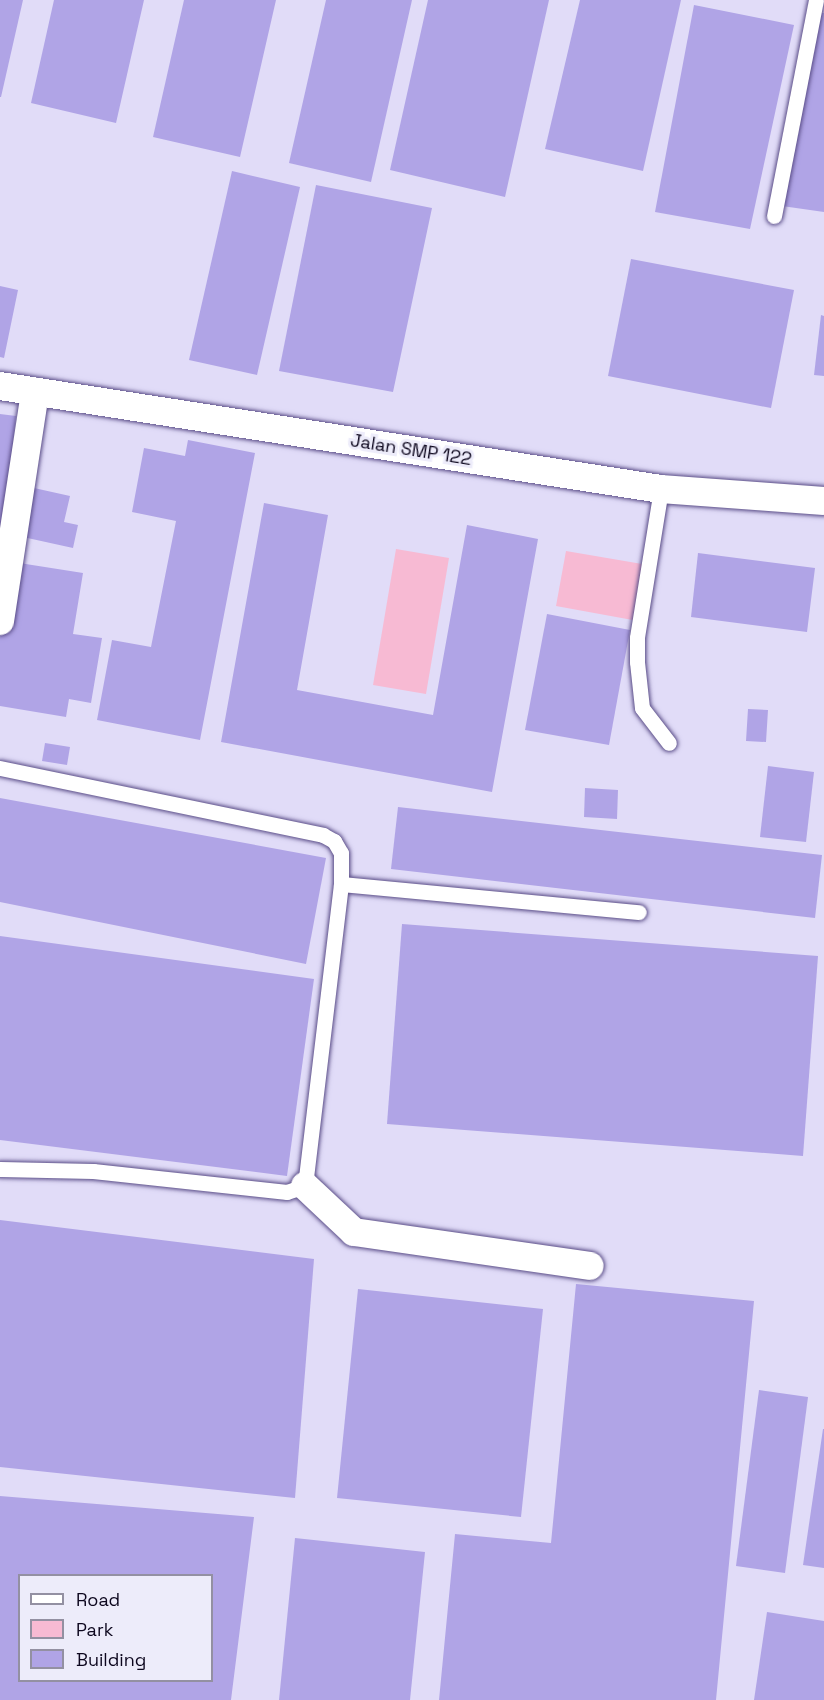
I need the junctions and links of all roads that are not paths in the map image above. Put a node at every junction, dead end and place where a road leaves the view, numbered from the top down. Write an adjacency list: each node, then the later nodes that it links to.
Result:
1 (816, 0): 2 (lane)
2 (774, 216)
3 (0, 386): 4 (street, Jalan SMP 122)
4 (35, 392): 5 (street, Jalan SMP 122); 7 (street)
5 (661, 489): 6 (street, Jalan SMP 122); 8 (lane)
6 (824, 501)
7 (0, 621)
8 (669, 743)
9 (0, 768): 10 (lane)
10 (341, 884): 11 (lane); 13 (lane)
11 (639, 912)
12 (0, 1169): 13 (lane)
13 (305, 1186): 14 (street)
14 (590, 1266)

